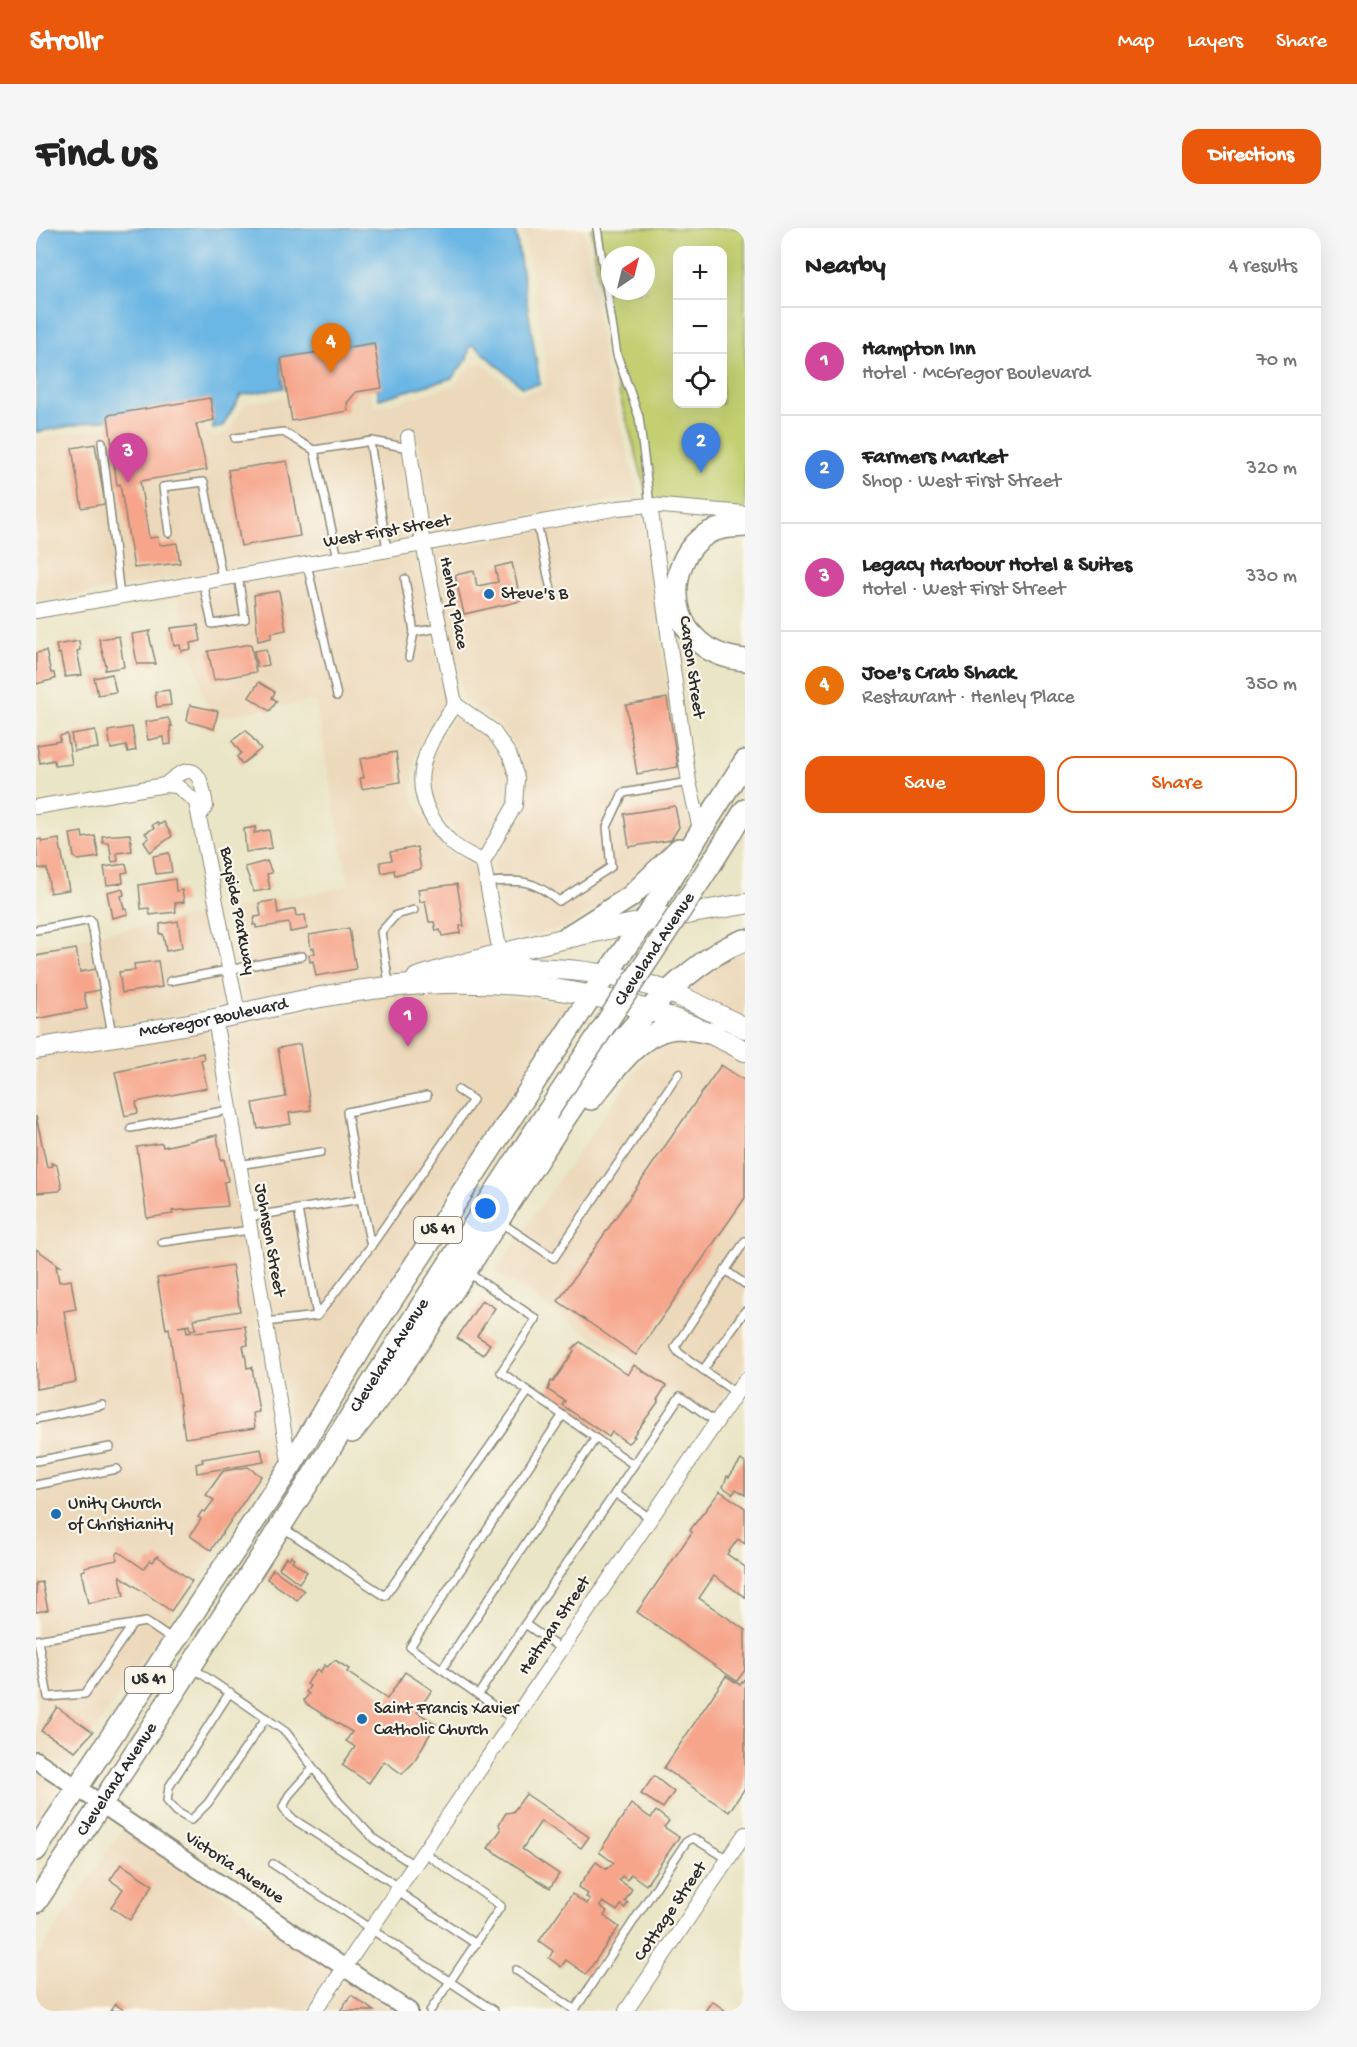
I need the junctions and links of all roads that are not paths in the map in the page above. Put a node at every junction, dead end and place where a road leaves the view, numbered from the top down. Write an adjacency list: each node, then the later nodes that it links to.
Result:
1 (597, 228): 7 (lane)
2 (235, 438): 6 (lane)
3 (102, 441): 21 (lane)
4 (370, 442): 5 (lane); 6 (lane); 13 (lane)
5 (409, 442): 12 (street, Henley Place)
6 (314, 450): 14 (lane)
7 (650, 505): 8 (street, West First Street); 9 (street, West First Street); 30 (street, Carson Street)
8 (745, 513)
9 (537, 523): 12 (street, West First Street); 20 (lane)
10 (745, 526): 26 (main road)
11 (169, 533): 17 (lane)
12 (423, 544): 13 (street, West First Street); 23 (street, Henley Place)
13 (387, 550): 14 (street, West First Street)
14 (338, 558): 15 (street, West First Street)
15 (307, 564): 16 (street, West First Street); 27 (lane)
16 (238, 576): 17 (street, West First Street); 19 (lane)
17 (222, 578): 19 (street, West First Street)
18 (405, 579): 24 (lane)
19 (203, 582): 21 (street, West First Street)
20 (551, 590)
21 (120, 596): 22 (street, West First Street)
22 (36, 611)
23 (440, 628): 24 (lane); 28 (street, Henley Place)
24 (414, 632): 25 (lane)
25 (409, 657)
26 (745, 660)
27 (336, 696)
28 (455, 704): 36 (street); 36 (street)
29 (745, 760): 35 (main road, Cleveland Avenue / US 41)
30 (689, 782): 35 (street, Carson Street); 37 (lane)
31 (165, 785): 32 (street, Bayside Parkway); 34 (street, Bayside Parkway); 34 (street, Bayside Parkway)
32 (36, 807)
33 (745, 810): 101 (main road, Cleveland Avenue / US 41, bridge)
34 (200, 815): 50 (street, Bayside Parkway)
35 (701, 833): 41 (main road, Cleveland Avenue / US 41); 43 (main road)
36 (483, 862): 37 (street)
37 (488, 882): 46 (street)
38 (745, 904): 41 (main road, McGregor Boulevard)
39 (414, 910): 54 (lane)
40 (745, 916): 45 (main road)
41 (642, 923): 43 (main road, McGregor Boulevard); 45 (main road, Cleveland Avenue / US 41)
42 (36, 930): 62 (lane)
43 (567, 937): 46 (main road, McGregor Boulevard)
44 (745, 940): 48 (main road)
45 (627, 944): 51 (main road, Cleveland Avenue / US 41)
46 (500, 953): 49 (main road, McGregor Boulevard)
47 (302, 956): 50 (lane)
48 (699, 965): 53 (main road); 55 (main road)
49 (449, 968): 51 (main road, McGregor Boulevard); 54 (main road, McGregor Boulevard)
50 (230, 971): 52 (lane); 58 (street, Bayside Parkway)
51 (605, 975): 53 (main road, McGregor Boulevard); 56 (main road, Cleveland Avenue / US 41)
52 (170, 981)
53 (645, 984): 55 (main road, McGregor Boulevard); 56 (main road)
54 (389, 986): 56 (main road, McGregor Boulevard); 58 (main road, McGregor Boulevard)
55 (668, 992): 57 (main road); 60 (main road, McGregor Boulevard)
56 (591, 996): 57 (main road); 98 (main road, Cleveland Avenue / US 41)
57 (648, 1009): 61 (main road); 72 (main road)
58 (238, 1013): 59 (main road, McGregor Boulevard)
59 (215, 1019): 62 (main road, McGregor Boulevard); 68 (street, Johnson Street)
60 (745, 1028)
61 (715, 1034): 64 (main road); 72 (main road)
62 (112, 1035): 63 (main road, McGregor Boulevard)
63 (36, 1049)
64 (745, 1051)
65 (679, 1073): 75 (lane)
66 (458, 1090): 79 (lane)
67 (427, 1096): 73 (lane)
68 (229, 1110): 69 (lane); 71 (street, Johnson Street)
69 (131, 1128)
70 (321, 1152): 71 (lane)
71 (238, 1166): 76 (street, Johnson Street)
72 (515, 1196): 75 (main road)
73 (361, 1198): 74 (lane); 79 (lane)
74 (298, 1209): 76 (lane); 84 (lane)
75 (498, 1221): 81 (main road)
76 (249, 1224): 78 (lane); 85 (street, Johnson Street)
77 (745, 1241): 80 (lane)
78 (162, 1242)
79 (371, 1246): 84 (lane)
80 (725, 1270): 82 (lane); 86 (lane)
81 (465, 1271): 88 (lane); 101 (main road)
82 (745, 1284)
83 (745, 1311): 86 (lane)
84 (317, 1316): 85 (lane)
85 (265, 1322): 98 (street, Johnson Street)
86 (703, 1370): 89 (lane)
87 (745, 1380): 89 (street, Heitman Street)
88 (528, 1392): 91 (lane); 104 (lane)
89 (736, 1393): 93 (street, Heitman Street)
90 (102, 1405): 92 (lane)
91 (562, 1416): 94 (lane); 111 (lane)
92 (36, 1419)
93 (716, 1422): 97 (lane); 103 (street, Heitman Street)
94 (595, 1439): 97 (lane); 111 (lane)
95 (110, 1447): 96 (lane)
96 (36, 1461)
97 (634, 1466): 102 (lane)
98 (290, 1467): 108 (main road, Cleveland Avenue / US 41)
99 (117, 1469): 100 (lane)
100 (36, 1485)
101 (302, 1493): 104 (main road, Cleveland Avenue / US 41)
102 (615, 1493): 103 (lane); 106 (lane)
103 (650, 1518): 109 (street, Heitman Street)
104 (280, 1525): 110 (main road, Cleveland Avenue / US 41)
105 (133, 1624): 107 (lane); 107 (lane); 108 (lane)
106 (525, 1624): 109 (lane); 113 (lane)
107 (37, 1640)
108 (175, 1641): 118 (main road, Cleveland Avenue / US 41)
109 (561, 1649): 115 (street, Heitman Street)
110 (191, 1667): 112 (lane); 119 (main road, Cleveland Avenue / US 41)
111 (442, 1669): 113 (lane)
112 (230, 1692): 114 (lane); 114 (lane)
113 (478, 1695): 115 (lane)
114 (266, 1718): 117 (lane)
115 (514, 1720): 122 (street, Heitman Street)
116 (36, 1760): 118 (street, Victoria Avenue)
117 (312, 1768): 125 (lane); 126 (lane)
118 (78, 1787): 119 (street, Victoria Avenue); 121 (main road, Cleveland Avenue / US 41)
119 (102, 1803): 127 (main road, Cleveland Avenue / US 41); 130 (street, Victoria Avenue)
120 (745, 1834): 123 (street, Cottage Street)
121 (36, 1850)
122 (423, 1852): 125 (street, Heitman Street); 129 (lane)
123 (728, 1859): 137 (lane); 138 (street, Cottage Street)
124 (273, 1864): 128 (lane)
125 (414, 1865): 126 (street, Heitman Street)
126 (398, 1889): 128 (street, Heitman Street); 129 (lane)
127 (36, 1902)
128 (371, 1928): 130 (street, Heitman Street); 132 (lane)
129 (476, 1944): 132 (lane)
130 (345, 1967): 133 (street, Heitman Street); 134 (street, Victoria Avenue)
131 (516, 1970): 137 (lane)
132 (450, 1982): 135 (lane); 136 (lane)
133 (315, 2011)
134 (409, 2011)
135 (430, 2011)
136 (494, 2011)
137 (574, 2011)
138 (626, 2011)

